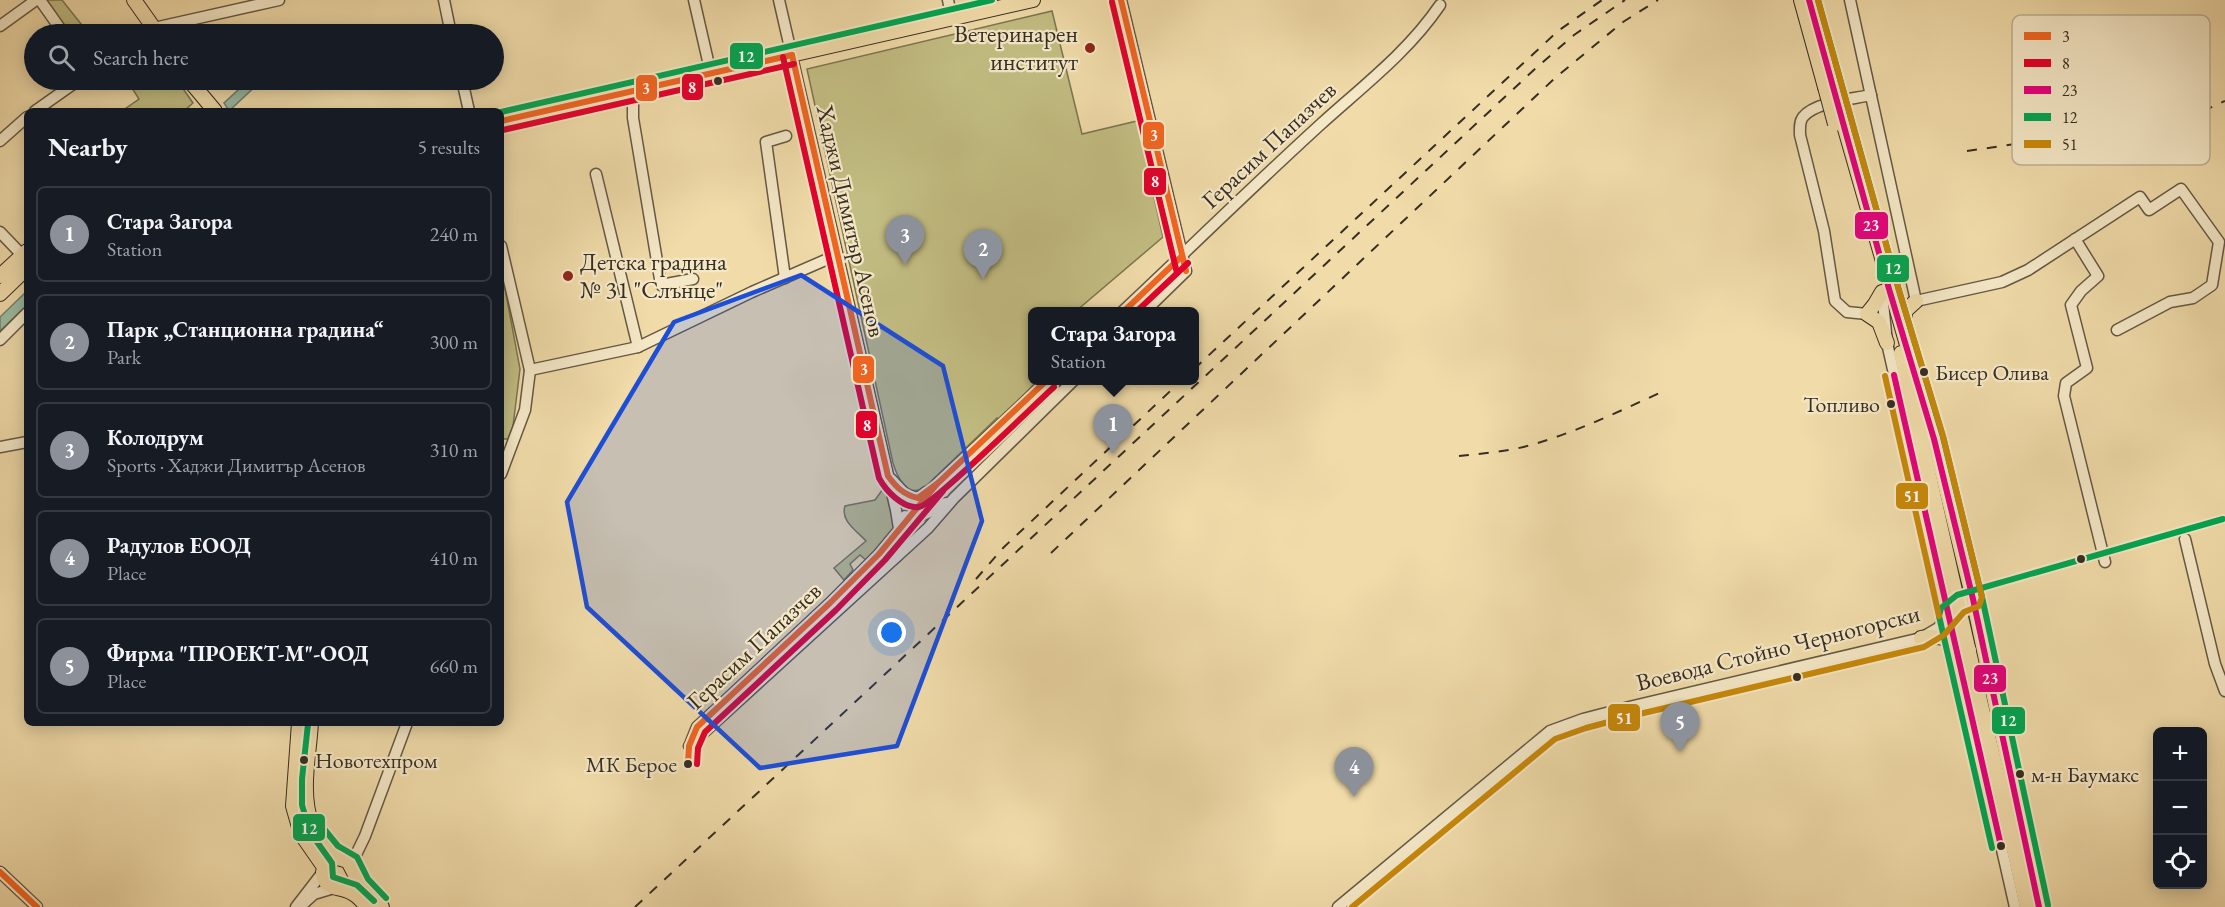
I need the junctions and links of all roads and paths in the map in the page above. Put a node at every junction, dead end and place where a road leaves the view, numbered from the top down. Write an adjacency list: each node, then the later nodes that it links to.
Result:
1 (38, 0): 15 (street); 19 (street)
2 (134, 0): 16 (main road)
3 (279, 0): 17 (street)
4 (444, 0): 18 (street)
5 (694, 0): 21 (street)
6 (779, 0): 20 (street, Хаджи Димитър Асенов)
7 (948, 0): 14 (street)
8 (1033, 0): 14 (main road)
9 (1121, 0): 41 (street)
10 (1801, 0): 22 (main road)
11 (1809, 0): 22 (main road)
12 (1850, 0): 28 (street)
13 (1440, 5): 41 (street, Герасим Папазчев)
14 (952, 19): 20 (main road)
15 (56, 24)
16 (148, 24)
17 (184, 24)
18 (450, 24)
19 (0, 26)
20 (792, 55): 21 (main road); 40 (street, Хаджи Димитър Асенов)
21 (711, 74): 27 (main road)
22 (1828, 86): 51 (main road, bridge)
23 (65, 90): 29 (street)
24 (196, 90): 30 (main road)
25 (197, 90): 31 (main road)
26 (464, 90): 32 (street)
27 (633, 91): 34 (main road); 50 (street)
28 (1871, 95): 53 (street); 56 (street)
29 (39, 108)
30 (204, 108)
31 (212, 108)
32 (468, 108)
33 (24, 120): 36 (street)
34 (504, 120)
35 (786, 136): 49 (street)
36 (0, 141)
37 (596, 174): 62 (street)
38 (0, 232): 42 (street)
39 (2075, 239): 53 (street); 58 (street); 77 (street)
40 (837, 255): 46 (street); 48 (street, Хаджи Димитър Асенов)
41 (1182, 256): 54 (street, Герасим Папазчев); 55 (street)
42 (24, 257)
43 (24, 259): 47 (main road)
44 (24, 259): 52 (main road)
45 (504, 259): 63 (street)
46 (814, 265): 48 (street); 49 (street)
47 (0, 276)
48 (843, 277): 69 (street, Хаджи Димитър Асенов)
49 (785, 278): 62 (street)
50 (693, 279)
51 (1886, 291): 53 (main road); 56 (main road); 59 (main road); 61 (street); 79 (main road)
52 (0, 294)
53 (1917, 301): 59 (main road)
54 (1127, 307)
55 (1149, 307)
56 (1867, 314): 61 (main road)
57 (24, 316): 60 (street)
58 (2116, 330)
59 (1906, 338): 78 (main road)
60 (0, 340)
61 (1887, 343): 81 (street)
62 (638, 347): 63 (street)
63 (530, 370): 68 (street)
64 (1044, 385): 70 (street, Герасим Папазчев)
65 (1070, 385): 71 (street, Герасим Папазчев)
66 (24, 443): 67 (street)
67 (0, 447)
68 (504, 466)
69 (888, 476): 70 (street); 72 (street, Хаджи Димитър Асенов)
70 (938, 483): 73 (street, Герасим Папазчев)
71 (954, 498): 73 (street); 76 (street, Герасим Папазчев)
72 (896, 510): 73 (street); 74 (street, Хаджи Димитър Асенов)
73 (909, 518): 74 (street, Герасим Папазчев)
74 (900, 529): 76 (street, Хаджи Димитър Асенов); 80 (street, Герасим Папазчев)
75 (2185, 539): 85 (street)
76 (896, 557): 80 (street, Герасим Папазчев)
77 (2105, 562)
78 (1973, 599): 79 (street); 101 (main road)
79 (1959, 604): 81 (street, Воевода Стойно Черногорски); 84 (main road)
80 (834, 607): 80 (street, Герасим Папазчев)
81 (1948, 614): 82 (street, Воевода Стойно Черногорски); 83 (street)
82 (1921, 638): 83 (main road); 98 (street, Воевода Стойно Черногорски)
83 (1955, 641): 84 (main road); 99 (street)
84 (1969, 650): 100 (main road)
85 (2225, 691)
86 (299, 726): 90 (main road)
87 (311, 726): 89 (main road)
88 (406, 726): 91 (street)
89 (338, 858): 90 (main road); 91 (main road)
90 (323, 869): 93 (main road); 95 (street)
91 (353, 869): 93 (main road); 97 (main road)
92 (0, 872): 94 (street)
93 (337, 889): 95 (street); 96 (main road)
94 (37, 907)
95 (298, 907)
96 (367, 907)
97 (382, 907)
98 (1338, 907)
99 (2015, 907)
100 (2027, 907)
101 (2039, 907)

